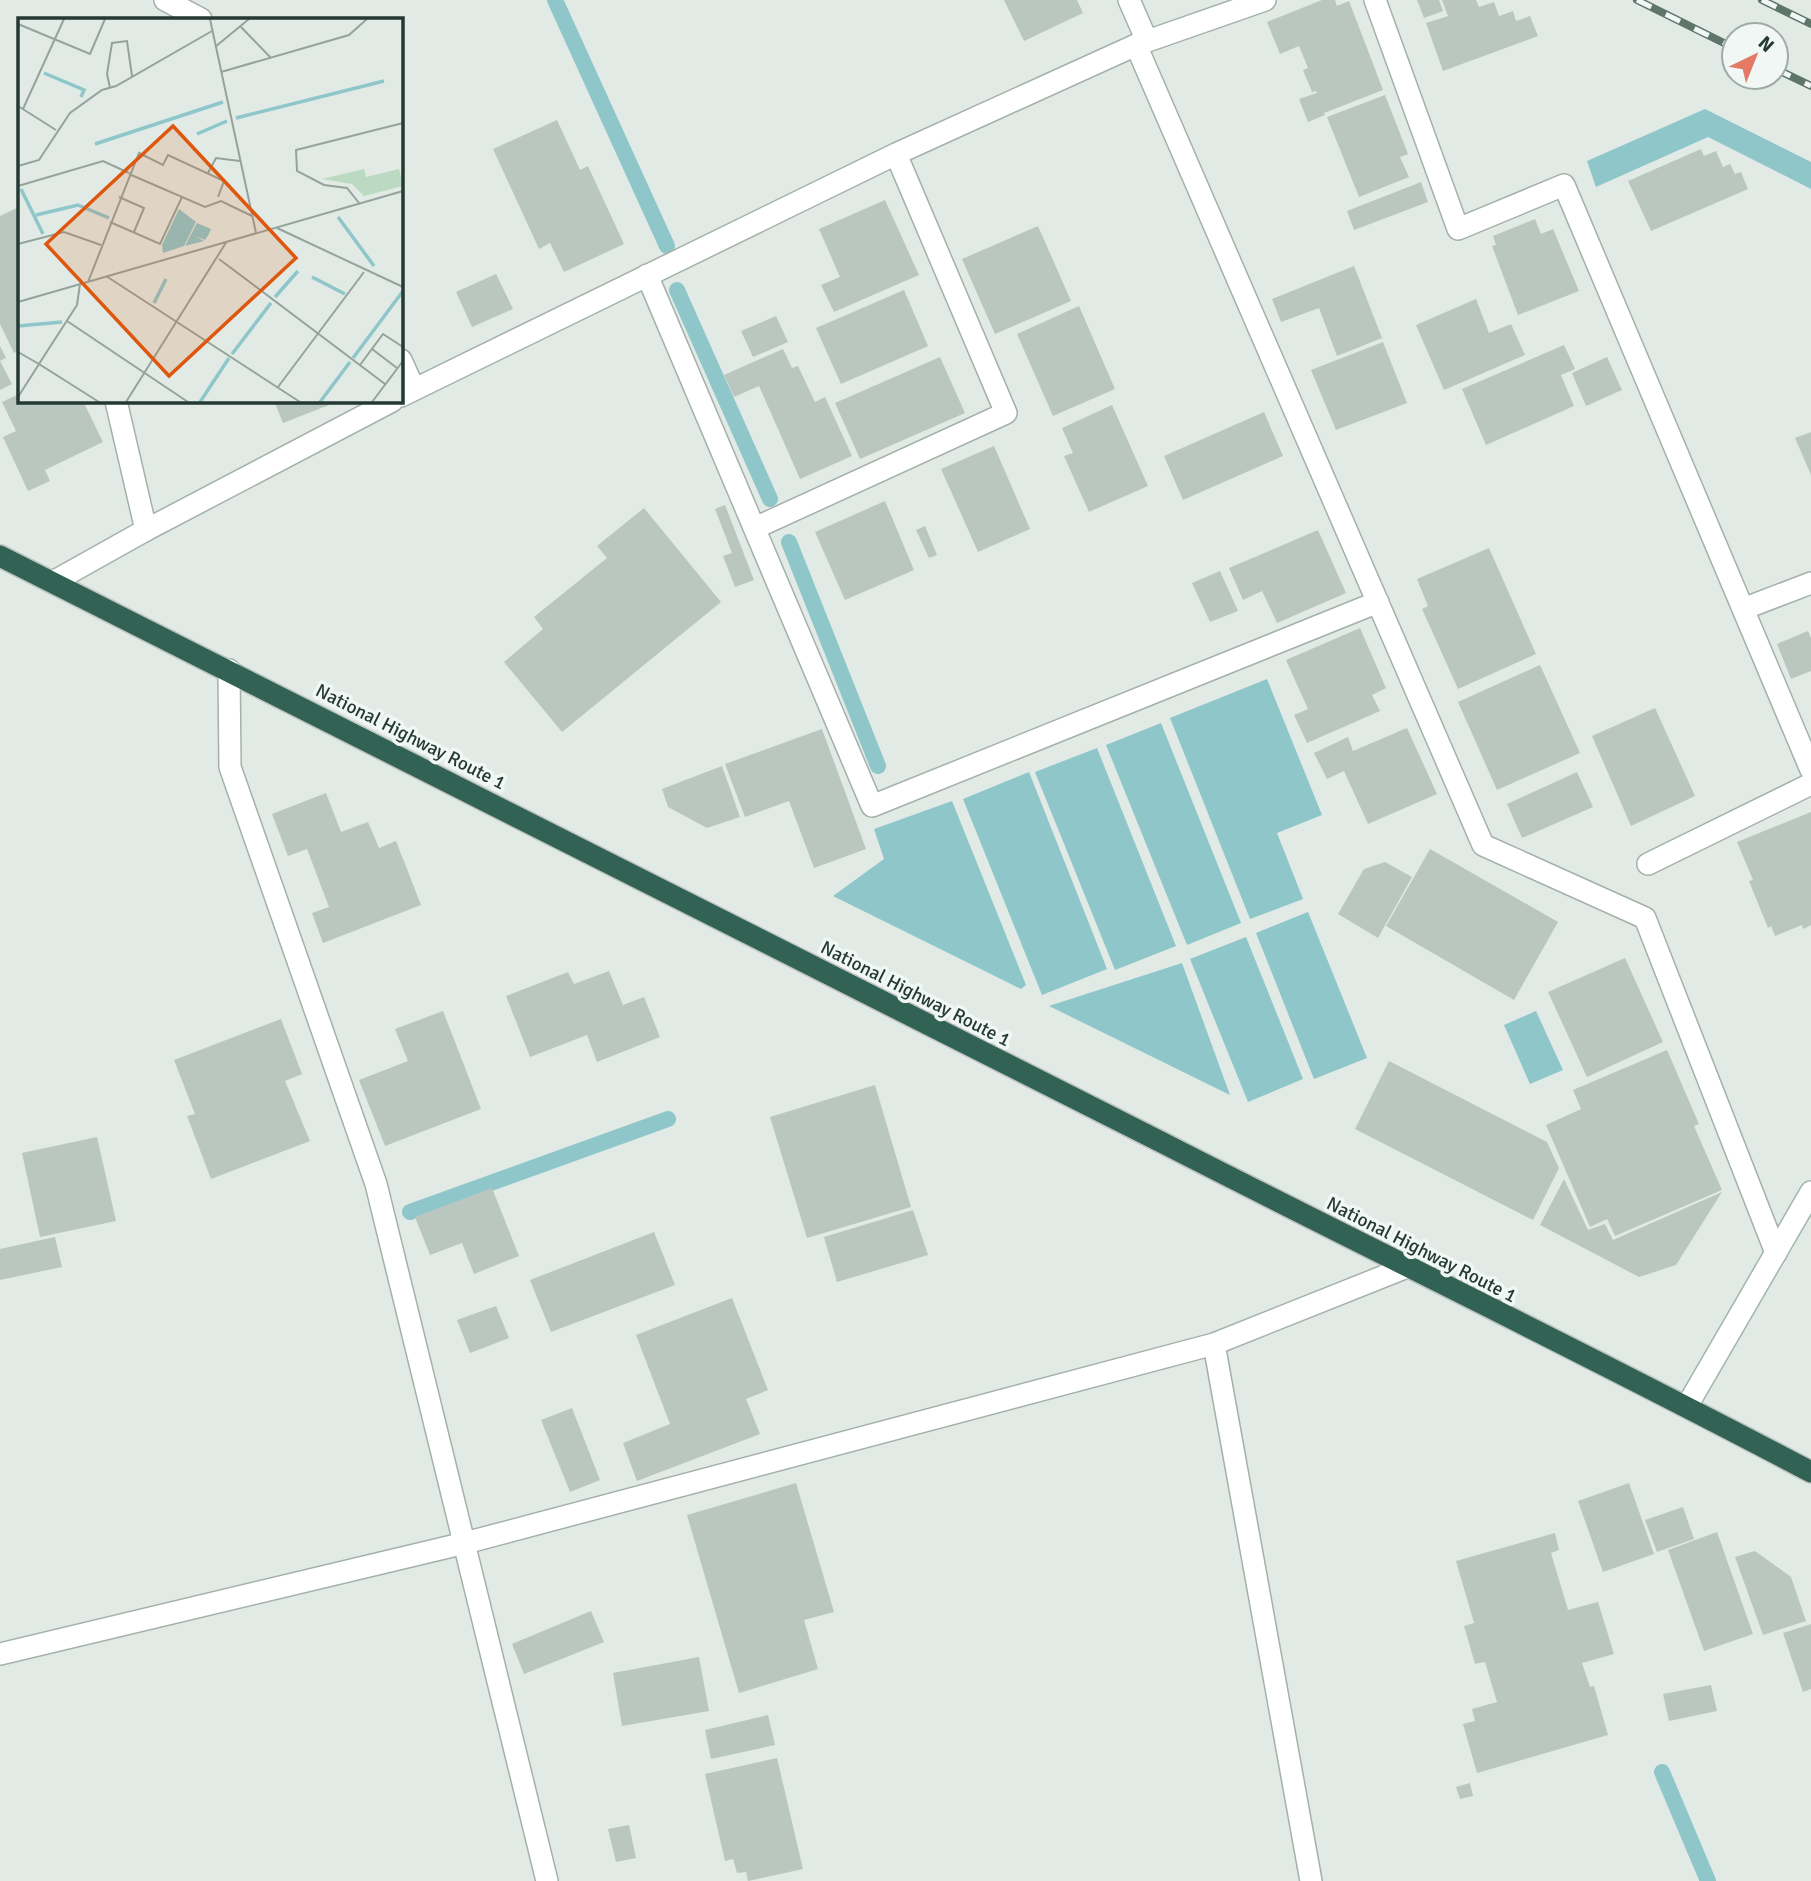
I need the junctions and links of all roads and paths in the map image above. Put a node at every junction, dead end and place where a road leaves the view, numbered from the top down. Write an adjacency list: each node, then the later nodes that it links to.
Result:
1 (165, 0): 5 (street)
2 (1129, 0): 6 (street)
3 (1265, 0): 6 (street)
4 (1375, 0): 19 (street)
5 (199, 18)
6 (1142, 43): 7 (street); 18 (street)
7 (896, 154): 8 (street); 13 (street)
8 (648, 275): 10 (street); 13 (street)
9 (402, 365): 10 (street)
10 (407, 392)
11 (116, 402): 14 (street)
12 (389, 402): 14 (street)
13 (755, 528): 18 (street)
14 (146, 530): 16 (street)
15 (0, 556): 16 (highway, National Highway Route 1)
16 (53, 582): 20 (highway, National Highway Route 1)
17 (1811, 583): 19 (street)
18 (1378, 602): 25 (street)
19 (1743, 608): 21 (street)
20 (229, 670): 26 (highway, National Highway Route 1); 30 (street)
21 (1811, 771)
22 (1811, 784): 23 (street)
23 (1648, 864)
24 (1811, 1192): 25 (street)
25 (1776, 1253): 28 (street)
26 (1407, 1267): 27 (street); 28 (highway, National Highway Route 1)
27 (1214, 1344): 30 (street); 33 (street)
28 (1687, 1406): 29 (highway, National Highway Route 1)
29 (1811, 1472)
30 (465, 1543): 31 (street); 32 (street)
31 (0, 1654)
32 (547, 1881)
33 (1311, 1881)

